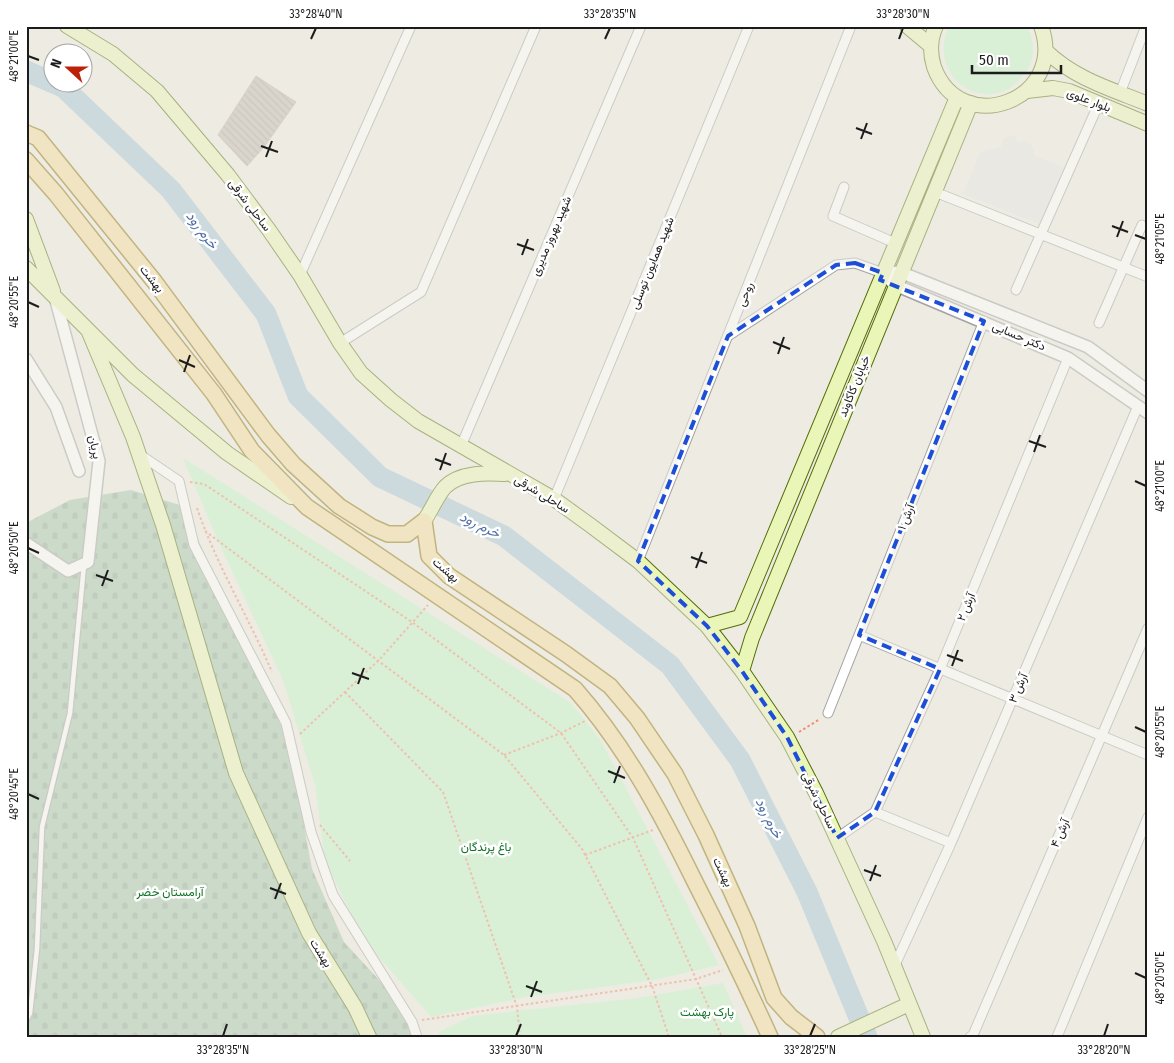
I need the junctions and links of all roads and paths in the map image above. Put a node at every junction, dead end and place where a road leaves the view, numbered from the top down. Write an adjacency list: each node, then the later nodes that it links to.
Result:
1 (67, 26): 32 (main road, ساحلی شرقی)
2 (411, 26): 32 (street)
3 (536, 26): 41 (street)
4 (641, 26): 46 (street, شهید بهروز مدیری)
5 (749, 26): 51 (street, شهید همایون توسلی)
6 (851, 26): 40 (street, روحی)
7 (907, 26): 11 (main road)
8 (936, 26): 11 (main road)
9 (1041, 26): 12 (main road)
10 (1146, 26): 14 (street)
11 (931, 46): 15 (main road)
12 (1046, 51): 13 (main road); 14 (main road, بلوار علوی)
13 (1027, 91): 16 (main road); 17 (main road, بلوار علوی)
14 (1120, 93): 18 (main road, بلوار علوی)
15 (957, 97): 16 (main road); 27 (main road, خیابان کاکاوند)
16 (971, 104): 23 (main road, خیابان کاکاوند)
17 (1099, 104): 19 (main road, بلوار علوی); 26 (street)
18 (1148, 104)
19 (1148, 124)
20 (26, 133): 54 (main road, بهشت)
21 (26, 160): 53 (main road, بهشت)
22 (844, 186): 27 (street)
23 (935, 192): 26 (street); 34 (main road, خیابان کاکاوند)
24 (29, 225): 28 (main road); 36 (main road)
25 (1142, 225): 30 (street)
26 (1041, 234): 30 (street); 35 (street)
27 (896, 243): 31 (main road, خیابان کاکاوند)
28 (26, 246)
29 (26, 268): 36 (main road)
30 (1124, 268): 33 (street); 38 (street)
31 (883, 273): 34 (street, دکتر حسابی); 40 (street, دکتر حسابی); 60 (main road, خیابان کاکاوند)
32 (300, 274): 41 (main road, ساحلی شرقی)
33 (1148, 277)
34 (897, 279): 37 (street, دکتر حسابی); 44 (street, دکتر حسابی); 63 (main road, خیابان کاکاوند)
35 (1016, 290)
36 (54, 295): 39 (main road); 58 (street, پریان)
37 (984, 321): 42 (street, دکتر حسابی); 65 (street, آرش ۱)
38 (1099, 323)
39 (88, 330): 47 (main road, بهشت); 53 (main road)
40 (728, 336): 57 (street, روحی)
41 (340, 343): 46 (main road, ساحلی شرقی)
42 (1068, 358): 45 (street, دکتر حسابی); 68 (street, آرش ۲)
43 (26, 359): 48 (street, پریان)
44 (1148, 391)
45 (1143, 410): 73 (street, آرش ۳)
46 (461, 446): 49 (main road, ساحلی شرقی)
47 (139, 454): 99 (street); 101 (main road, بهشت)
48 (79, 471)
49 (509, 474): 51 (main road, ساحلی شرقی); 54 (main road)
50 (191, 490): 61 (path)
51 (554, 499): 57 (main road, ساحلی شرقی)
52 (196, 506): 55 (path)
53 (307, 507): 59 (main road, بهشت)
54 (428, 515): 66 (main road, بهشت)
55 (205, 531): 67 (path); 70 (path)
56 (26, 543): 58 (street)
57 (638, 561): 62 (main road, ساحلی شرقی)
58 (84, 564): 98 (lane)
59 (437, 595): 61 (path); 71 (main road, بهشت)
60 (740, 617): 62 (main road); 63 (main road)
61 (412, 622): 67 (path); 76 (path)
62 (707, 626): 69 (main road, ساحلی شرقی)
63 (758, 626): 69 (main road, خیابان کاکاوند)
64 (1148, 628): 78 (street, آرش ۴)
65 (859, 635): 68 (street); 74 (street, آرش ۱)
66 (566, 654): 71 (main road); 95 (main road, بهشت)
67 (379, 660): 72 (path); 80 (path)
68 (940, 669): 73 (street); 82 (street, آرش ۲)
69 (742, 671): 79 (main road, ساحلی شرقی)
70 (273, 674)
71 (574, 688): 85 (main road, بهشت)
72 (344, 692): 77 (path); 97 (path)
73 (1013, 699): 78 (street); 88 (street, آرش ۳)
74 (828, 713): 79 (path)
75 (590, 718): 76 (path)
76 (561, 733): 80 (path); 86 (path)
77 (300, 734)
78 (1102, 736): 81 (street); 100 (street, آرش ۴)
79 (787, 737): 87 (main road, ساحلی شرقی)
80 (504, 755): 89 (path)
81 (1148, 755)
82 (875, 812): 87 (street); 88 (street)
83 (1148, 817): 110 (street)
84 (320, 824): 90 (path)
85 (666, 824): 86 (path); 91 (main road, بهشت)
86 (633, 838): 89 (path); 93 (path)
87 (837, 838): 92 (main road, ساحلی شرقی)
88 (951, 843): 92 (street, آرش ۳)
89 (585, 855): 94 (path)
90 (350, 861)
91 (737, 965): 93 (path); 95 (main road); 106 (main road, بهشت)
92 (894, 967): 96 (main road, ساحلی شرقی)
93 (696, 979): 94 (path); 105 (path)
94 (652, 986): 97 (path); 104 (path)
95 (774, 998): 107 (main road, بهشت)
96 (909, 1004): 108 (main road); 109 (main road, ساحلی شرقی)
97 (517, 1007): 99 (path); 103 (path)
98 (26, 1021)
99 (412, 1022): 102 (street)
100 (973, 1036)
101 (369, 1037)
102 (417, 1037)
103 (520, 1037)
104 (669, 1037)
105 (722, 1037)
106 (770, 1037)
107 (817, 1037)
108 (838, 1037)
109 (923, 1037)
110 (1057, 1037)

